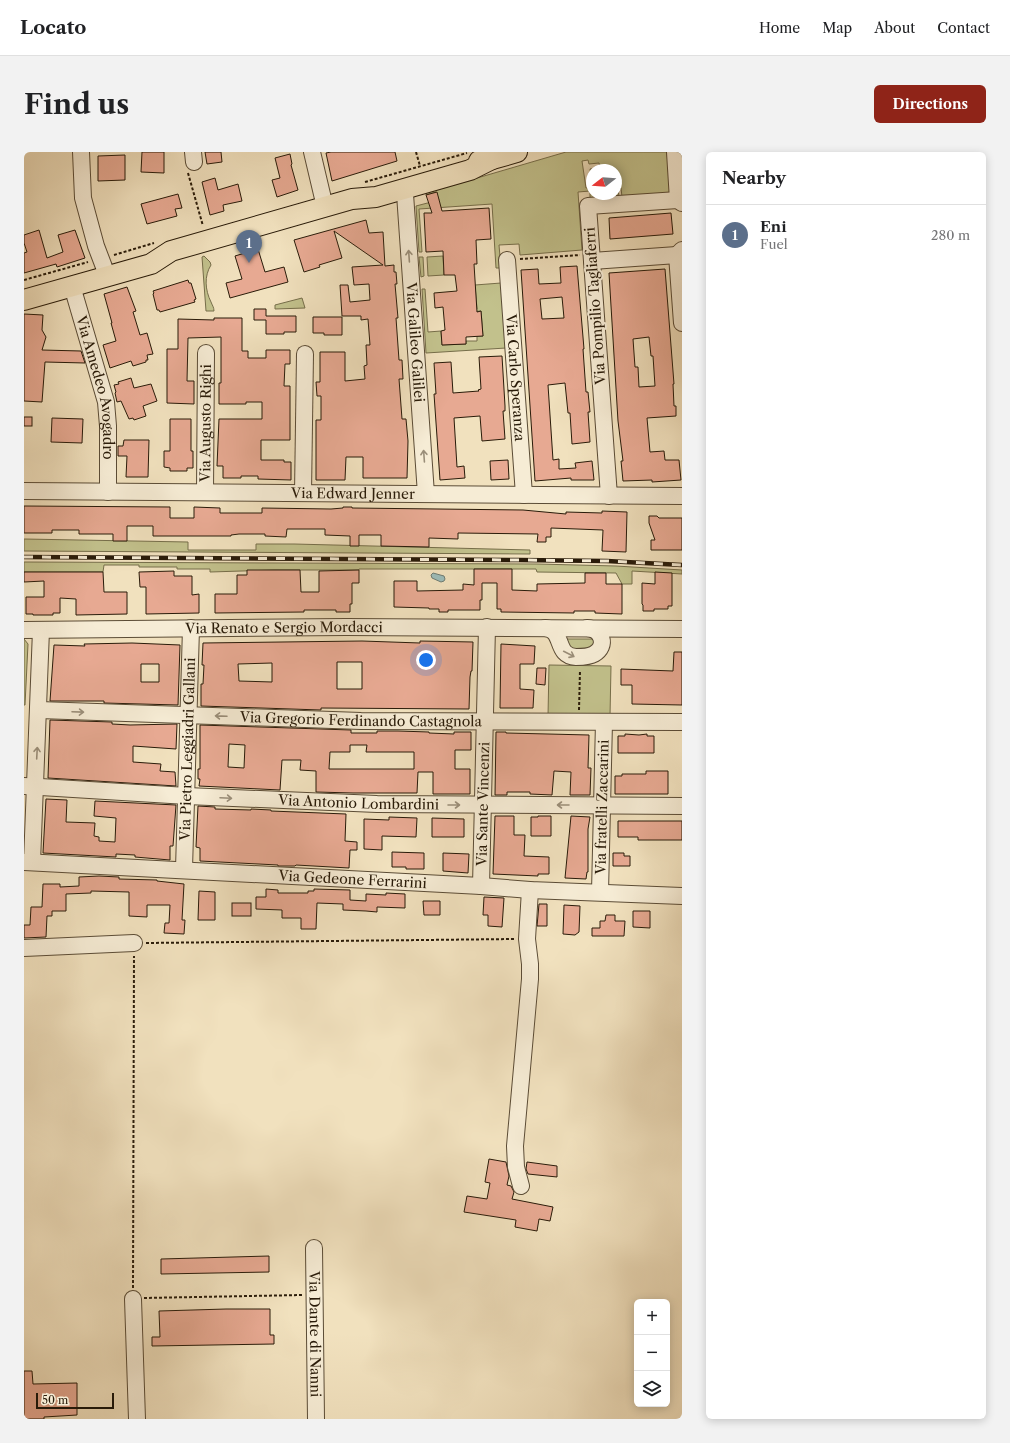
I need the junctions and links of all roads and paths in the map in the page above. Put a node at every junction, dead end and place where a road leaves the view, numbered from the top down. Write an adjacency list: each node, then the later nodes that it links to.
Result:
1 (81, 152): 18 (street)
2 (312, 152): 12 (street)
3 (416, 152): 8 (path)
4 (517, 152): 6 (main road)
5 (675, 152): 11 (street)
6 (491, 156): 9 (main road); 10 (main road)
7 (193, 157): 13 (path)
8 (420, 166)
9 (403, 189): 10 (main road); 30 (street, Via Galileo Galilei, one-way to 9)
10 (352, 199): 12 (main road)
11 (680, 201): 16 (street, Via Pompilio Tagliaferri)
12 (325, 207): 13 (main road)
13 (207, 241): 14 (main road)
14 (171, 251): 18 (main road); 19 (main road)
15 (680, 252): 16 (street); 23 (street)
16 (592, 258): 17 (path); 32 (street, Via Pompilio Tagliaferri)
17 (507, 260): 31 (street, Via Carlo Speranza)
18 (99, 268): 20 (main road); 21 (main road)
19 (72, 286): 22 (main road); 27 (street, Via Amedeo Avogadro)
20 (24, 290)
21 (24, 295)
22 (24, 300)
23 (682, 323)
24 (206, 353): 28 (street, Via Augusto Righi)
25 (305, 354): 29 (street)
26 (24, 491): 27 (street, Via Edward Jenner)
27 (108, 492): 28 (street, Via Edward Jenner)
28 (205, 492): 29 (street, Via Edward Jenner)
29 (303, 493): 30 (street, Via Edward Jenner)
30 (426, 494): 31 (street, Via Edward Jenner)
31 (524, 495): 32 (street, Via Edward Jenner)
32 (609, 496): 33 (street, Via Edward Jenner)
33 (682, 496)
34 (487, 627): 35 (street, Via Renato e Sergio Mordacci); 36 (street, Via Renato e Sergio Mordacci); 44 (street, Via Sante Vincenzi)
35 (191, 628): 40 (street, Via Renato e Sergio Mordacci); 43 (street, Via Pietro Leggiadri Gallani)
36 (545, 628): 37 (street, Via Renato e Sergio Mordacci); 37 (street, one-way to 37)
37 (587, 628): 38 (street, Via Renato e Sergio Mordacci)
38 (682, 629)
39 (24, 630): 40 (street, Via Renato e Sergio Mordacci)
40 (41, 630): 42 (street)
41 (580, 666): 45 (path)
42 (39, 710): 43 (street, Via Gregorio Ferdinando Castagnola, one-way to 43); 48 (street, one-way to 42)
43 (189, 715): 44 (street, Via Gregorio Ferdinando Castagnola, one-way to 43); 49 (street, Via Pietro Leggiadri Gallani)
44 (484, 721): 45 (street, Via Gregorio Ferdinando Castagnola); 50 (street, Via Sante Vincenzi)
45 (579, 721): 46 (street, Via Gregorio Ferdinando Castagnola)
46 (604, 722): 47 (street, Via Gregorio Ferdinando Castagnola); 51 (street, Via fratelli Zaccarini)
47 (682, 722)
48 (30, 787): 49 (street, Via Antonio Lombardini); 53 (street)
49 (187, 796): 50 (street, Via Antonio Lombardini, one-way to 50); 54 (street, Via Pietro Leggiadri Gallani)
50 (483, 805): 51 (street, Via Antonio Lombardini, one-way to 50); 55 (street, Via Sante Vincenzi)
51 (602, 806): 52 (street, Via Antonio Lombardini); 57 (street, Via fratelli Zaccarini)
52 (682, 806)
53 (28, 862): 54 (street, Via Gedeone Ferrarini)
54 (184, 869): 55 (street, Via Gedeone Ferrarini)
55 (481, 886): 56 (street, Via Gedeone Ferrarini)
56 (530, 890): 57 (street, Via Gedeone Ferrarini); 59 (street)
57 (600, 892): 58 (street, Via Gedeone Ferrarini)
58 (682, 896)
59 (527, 939): 60 (path); 62 (street)
60 (134, 943): 61 (street); 65 (path)
61 (24, 948)
62 (521, 1186)
63 (314, 1248): 64 (street, Via Dante di Nanni)
64 (314, 1294): 65 (path); 67 (street, Via Dante di Nanni)
65 (133, 1299): 66 (street)
66 (137, 1419)
67 (316, 1419)

